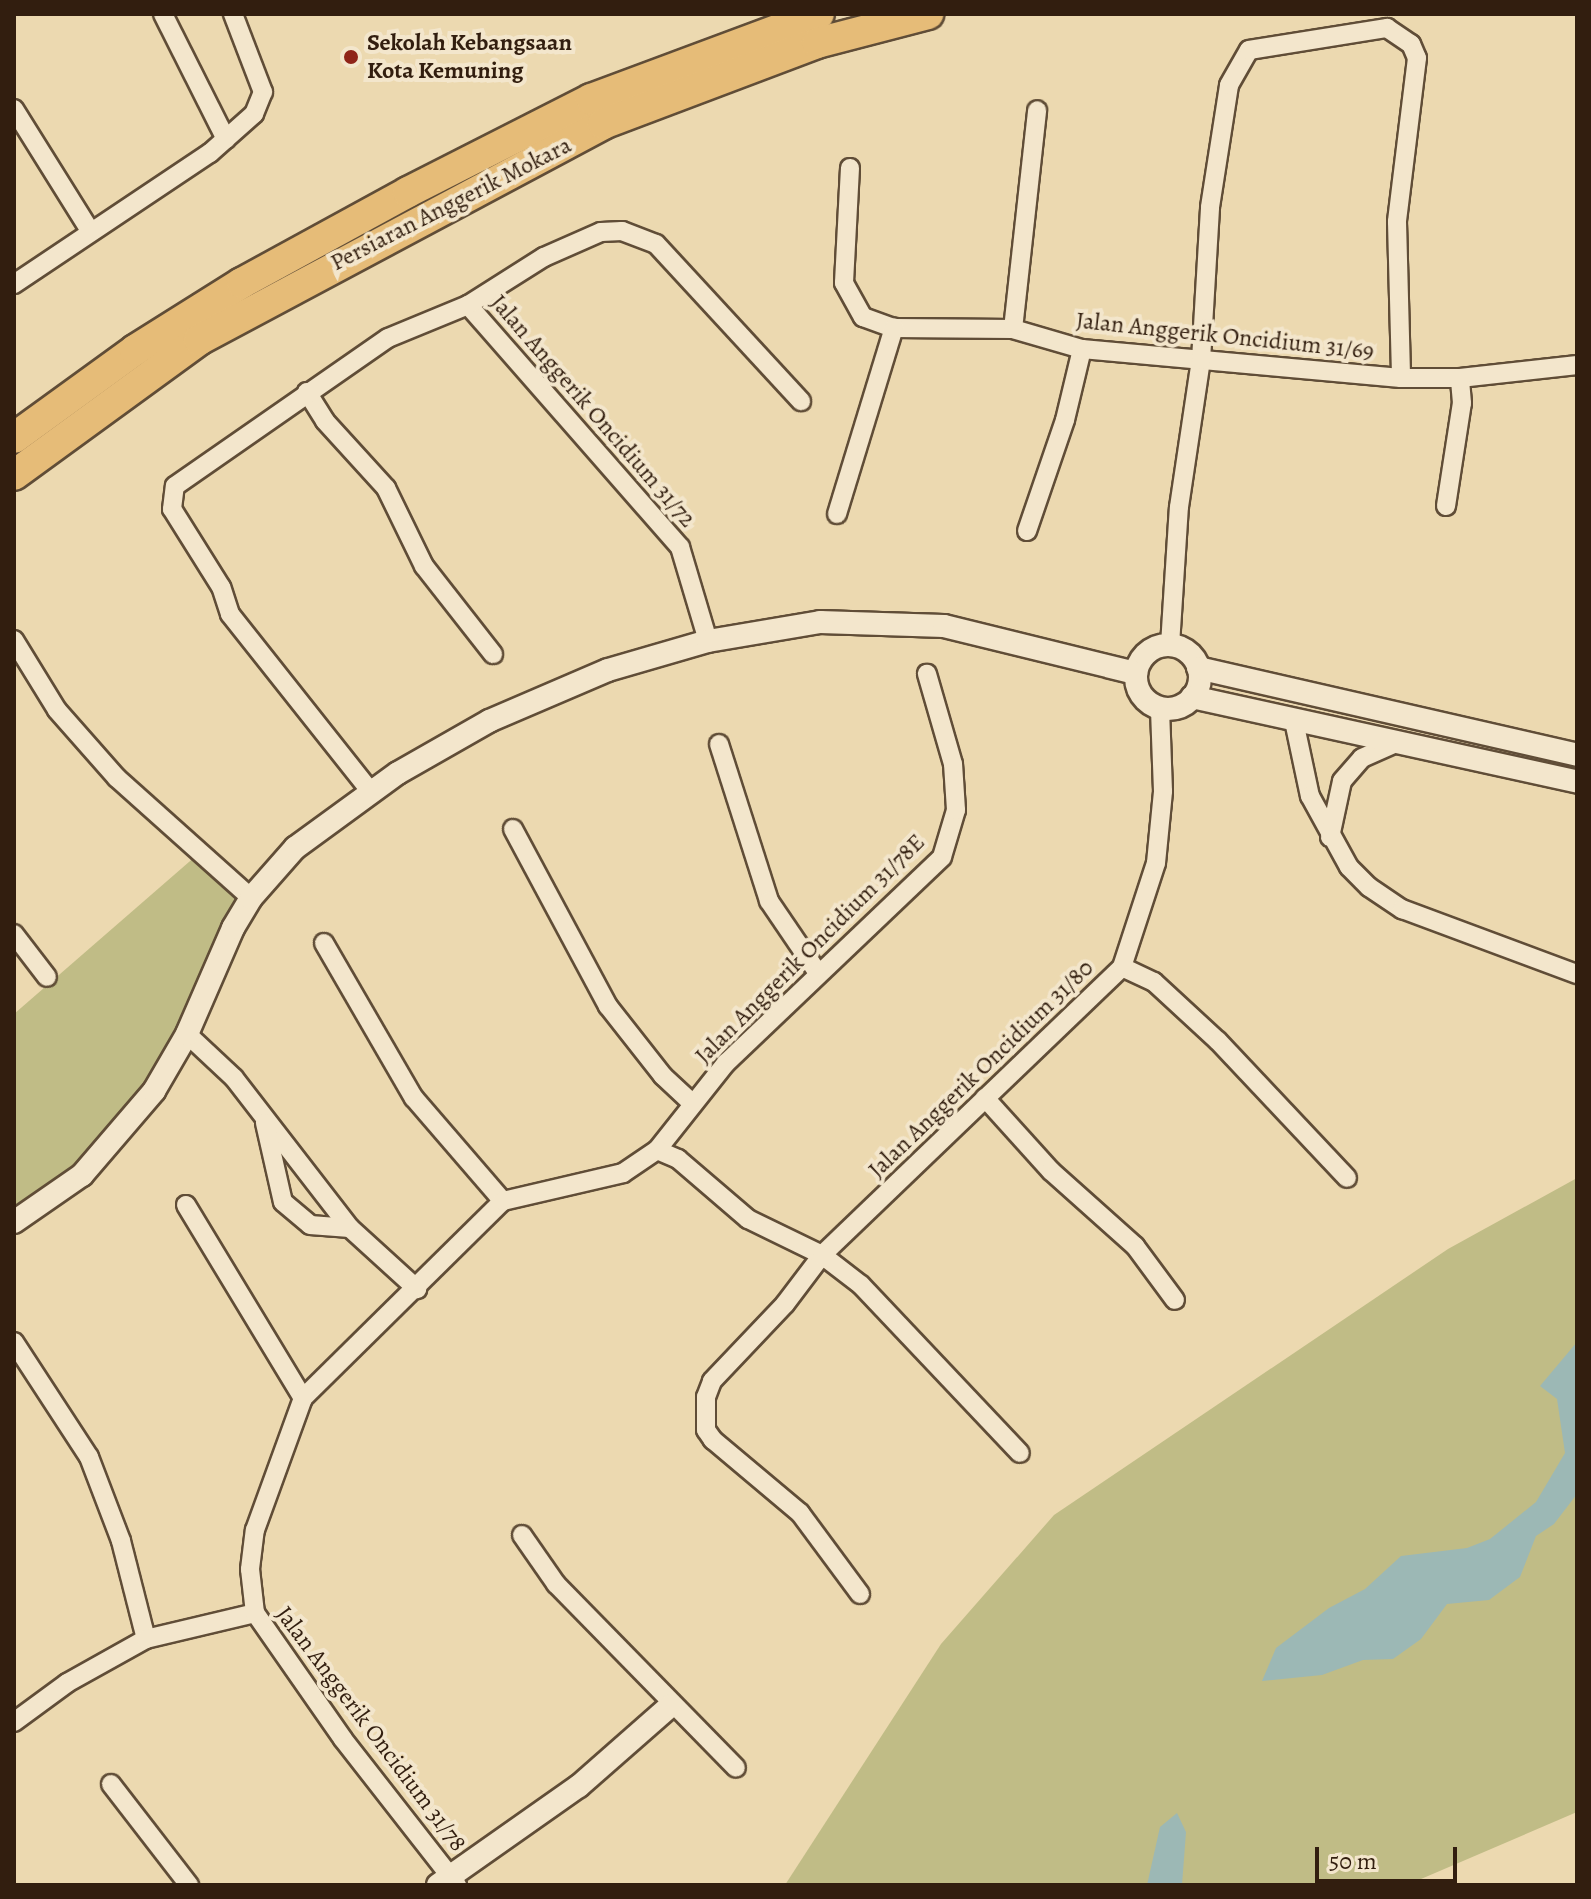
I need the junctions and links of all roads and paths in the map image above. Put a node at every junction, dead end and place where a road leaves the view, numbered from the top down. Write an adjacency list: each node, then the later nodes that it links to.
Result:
1 (163, 14): 7 (street)
2 (233, 14): 7 (street)
3 (819, 14): 21 (main road, Persiaran Anggerik Mokara)
4 (928, 14): 22 (main road, Persiaran Anggerik Mokara)
5 (14, 109): 9 (street)
6 (1037, 110): 13 (street)
7 (226, 139): 9 (street)
8 (850, 168): 12 (street, Jalan Anggerik Oncidium 31/69)
9 (91, 232): 10 (street)
10 (14, 284)
11 (468, 305): 19 (street); 20 (street); 27 (street, Jalan Anggerik Oncidium 31/72)
12 (894, 328): 13 (street, Jalan Anggerik Oncidium 31/69); 24 (street)
13 (1013, 329): 14 (street, Jalan Anggerik Oncidium 31/69)
14 (1082, 349): 15 (street, Jalan Anggerik Oncidium 31/69); 25 (street)
15 (1201, 360): 17 (street, Jalan Anggerik Oncidium 31/69); 17 (street); 28 (street)
16 (1577, 365): 18 (street, Jalan Anggerik Oncidium 31/69)
17 (1401, 378): 18 (street, Jalan Anggerik Oncidium 31/69)
18 (1460, 378): 23 (street)
19 (307, 392): 29 (street); 40 (street)
20 (801, 401)
21 (14, 438)
22 (14, 475)
23 (1446, 506)
24 (837, 514)
25 (1027, 531)
26 (14, 640): 43 (street)
27 (708, 641): 31 (street); 40 (street)
28 (1170, 645): 30 (street); 31 (street)
29 (493, 654)
30 (1198, 668): 33 (street); 38 (street)
31 (1136, 673): 34 (street)
32 (927, 674): 47 (street, Jalan Anggerik Oncidium 31/78E)
33 (1192, 697): 34 (street); 35 (street)
34 (1160, 708): 46 (street, Jalan Anggerik Oncidium 31/80)
35 (1294, 721): 36 (street); 42 (street)
36 (1396, 743): 39 (street); 42 (street)
37 (719, 744): 47 (street)
38 (1577, 755)
39 (1577, 782)
40 (371, 792): 43 (street)
41 (513, 829): 52 (street)
42 (1330, 837): 48 (street)
43 (251, 898): 50 (street)
44 (14, 934): 49 (street)
45 (324, 943): 56 (street)
46 (1122, 967): 51 (street, Jalan Anggerik Oncidium 31/80); 55 (street)
47 (818, 973): 52 (street, Jalan Anggerik Oncidium 31/78E)
48 (1577, 974)
49 (47, 977)
50 (187, 1034): 53 (street); 58 (street)
51 (985, 1098): 60 (street, Jalan Anggerik Oncidium 31/80); 62 (street)
52 (691, 1102): 54 (street, Jalan Anggerik Oncidium 31/78E)
53 (264, 1121): 59 (street); 59 (street)
54 (657, 1150): 56 (street); 60 (street)
55 (1347, 1178)
56 (503, 1201): 61 (street, Jalan Anggerik Oncidium 31/78)
57 (186, 1205): 64 (street)
58 (14, 1222)
59 (350, 1228): 61 (street)
60 (822, 1255): 65 (street); 67 (street, Jalan Anggerik Oncidium 31/80)
61 (417, 1289): 64 (street, Jalan Anggerik Oncidium 31/78)
62 (1175, 1300)
63 (14, 1342): 69 (street)
64 (303, 1398): 68 (street, Jalan Anggerik Oncidium 31/78)
65 (1020, 1453)
66 (522, 1535): 70 (street)
67 (860, 1594)
68 (255, 1613): 69 (street); 74 (street, Jalan Anggerik Oncidium 31/78)
69 (146, 1639): 71 (street)
70 (670, 1706): 72 (street); 74 (street)
71 (14, 1722)
72 (736, 1768)
73 (111, 1784): 75 (street)
74 (449, 1882)
75 (189, 1885)

